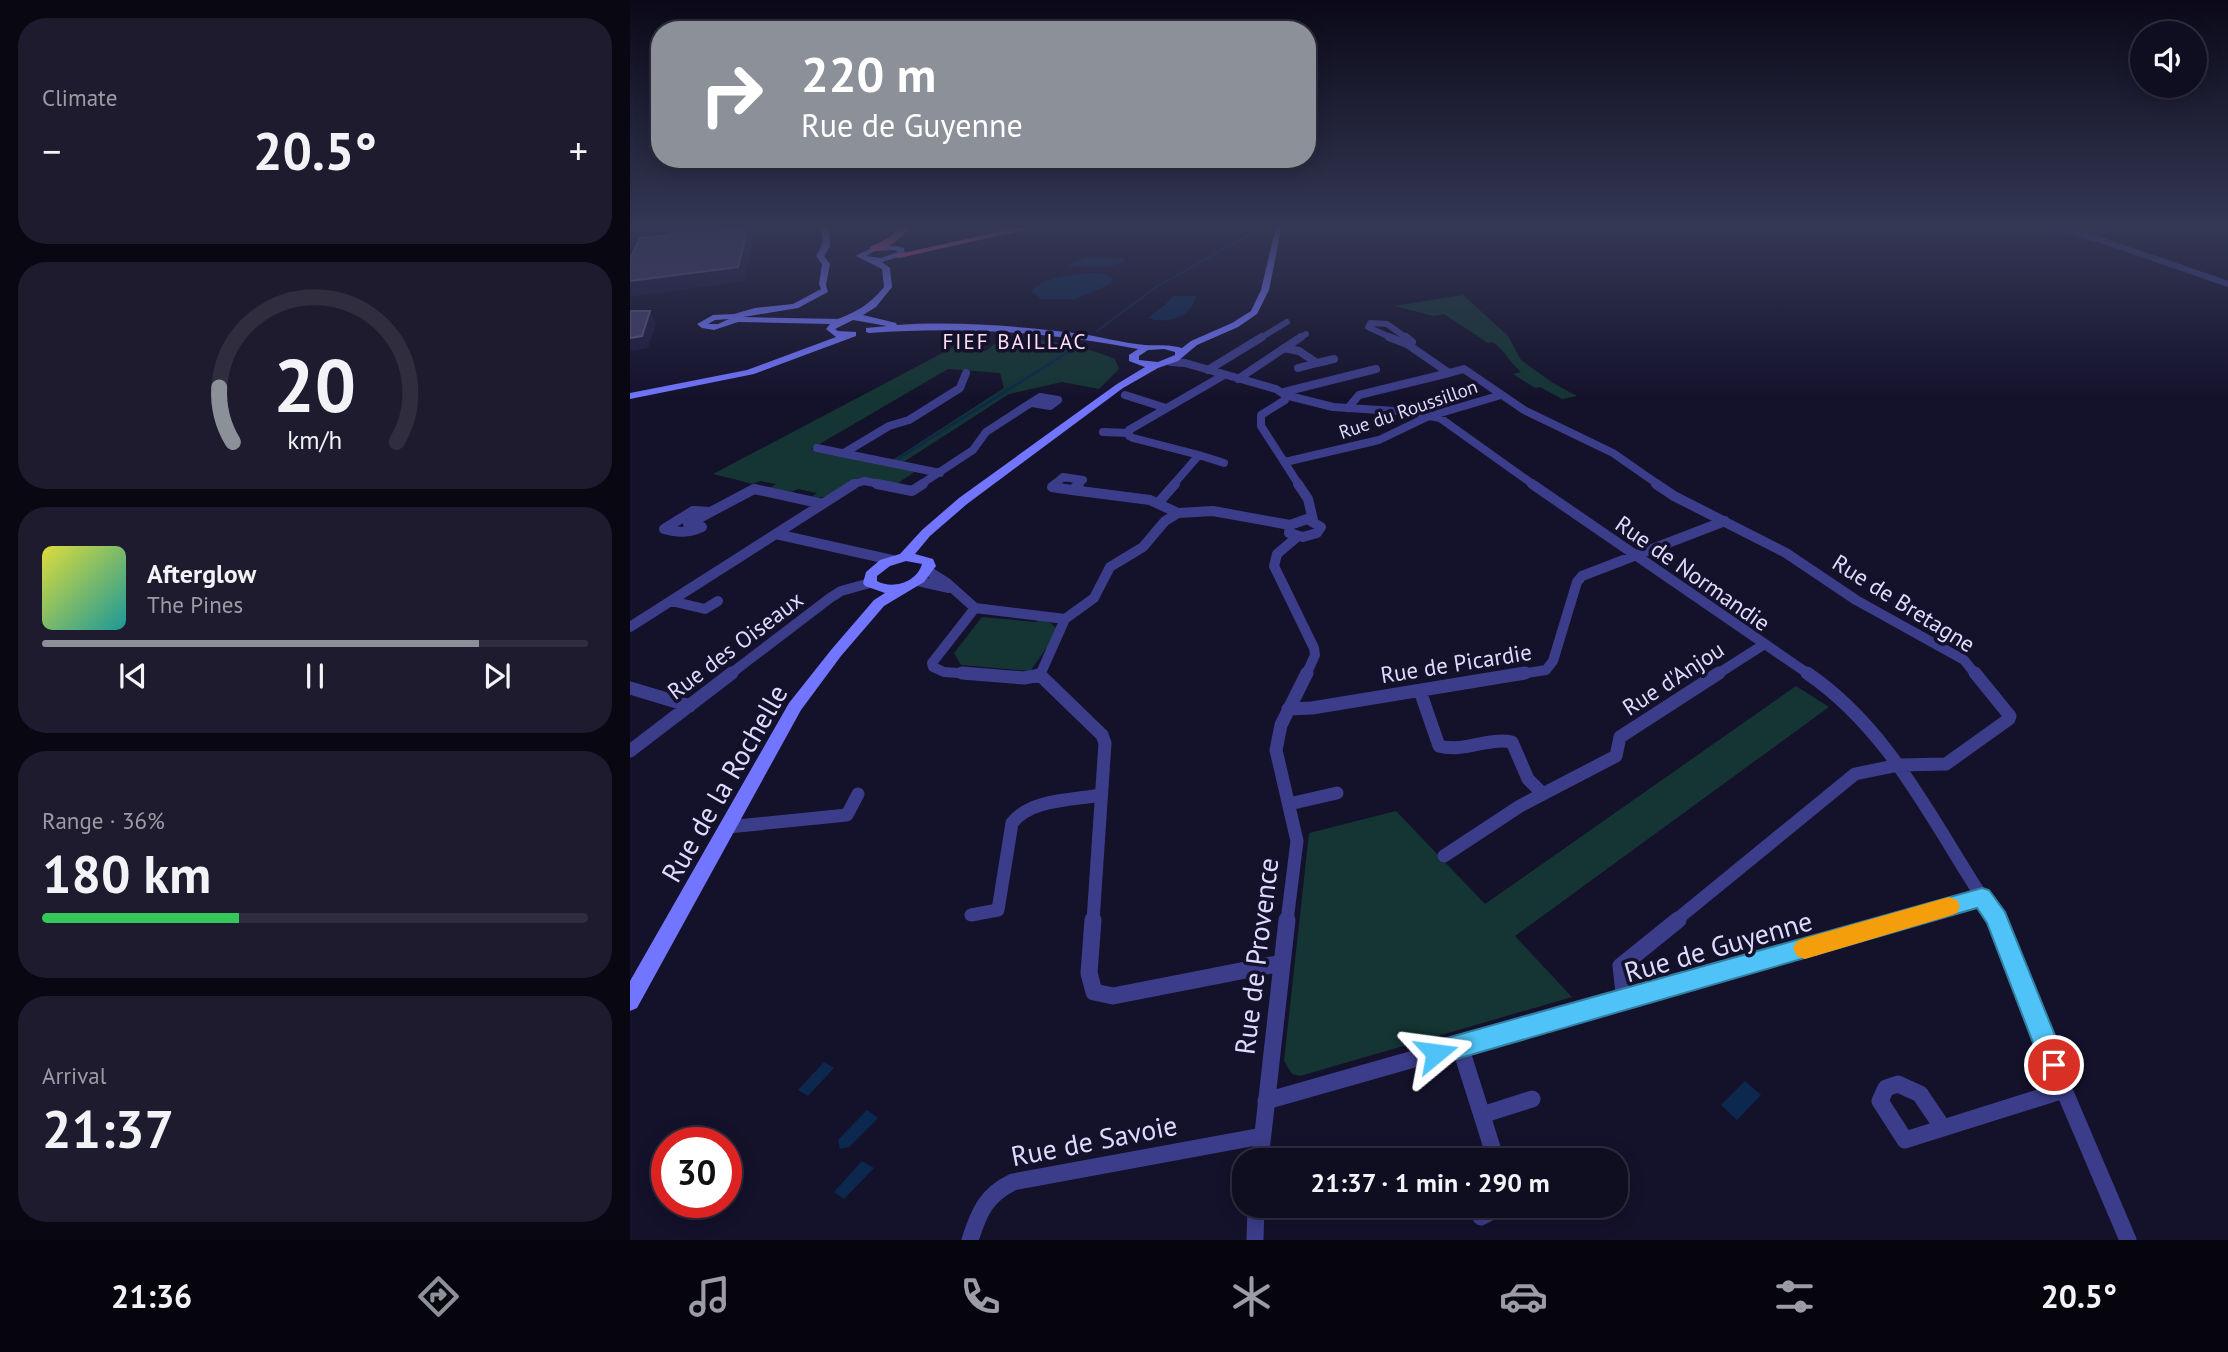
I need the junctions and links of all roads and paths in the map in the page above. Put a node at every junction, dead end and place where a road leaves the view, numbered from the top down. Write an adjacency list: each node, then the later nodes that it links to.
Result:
1 (824, 284): 6 (main road)
2 (888, 284): 5 (main road)
3 (1264, 284): 18 (main road)
4 (1265, 284): 21 (main road)
5 (873, 305): 7 (main road); 8 (main road)
6 (735, 318): 8 (main road); 10 (main road); 10 (main road)
7 (876, 319): 8 (main road); 11 (main road); 13 (main road)
8 (844, 320): 12 (main road)
9 (1287, 322): 27 (street)
10 (726, 325): 12 (main road)
11 (905, 327): 13 (main road); 20 (main road)
12 (830, 330): 14 (main road); 17 (main road)
13 (869, 330): 14 (main road)
14 (853, 334): 17 (main road)
15 (1306, 334): 19 (street)
16 (1407, 344): 16 (street); 29 (street)
17 (818, 345): 34 (main road)
18 (1170, 346): 20 (main road); 21 (main road)
19 (1284, 348): 23 (street); 31 (street)
20 (1140, 355): 24 (main road); 32 (main road, Rue de la Rochelle)
21 (1179, 359): 24 (main road); 27 (street)
22 (1334, 359): 23 (street)
23 (1317, 363): 25 (street)
24 (1156, 365): 32 (main road, Rue de la Rochelle)
25 (1298, 368)
26 (1376, 369): 35 (street)
27 (1208, 370): 30 (street)
28 (965, 373): 43 (street)
29 (1450, 373): 33 (street, Rue de Bretagne); 38 (street)
30 (1224, 375): 31 (street); 37 (street)
31 (1238, 379): 35 (street)
32 (1122, 390): 37 (street); 49 (main road, Rue de la Rochelle)
33 (1501, 395): 39 (street, Rue du Roussillon); 55 (street, Rue de Bretagne)
34 (630, 396)
35 (1284, 396): 38 (street, Rue de Normandie); 46 (street)
36 (1032, 403): 47 (street)
37 (1166, 408): 41 (street)
38 (1348, 408): 39 (street, Rue de Normandie)
39 (1431, 415): 46 (street, Rue du Roussillon); 58 (street, Rue de Normandie)
40 (1103, 432): 41 (street)
41 (1128, 433): 44 (street)
42 (817, 448): 43 (street)
43 (844, 453): 47 (street)
44 (1199, 455): 45 (street); 50 (street)
45 (1224, 463)
46 (1285, 463): 54 (street)
47 (940, 473): 51 (street)
48 (1072, 490): 50 (street)
49 (963, 501): 59 (main road, Rue de la Rochelle); 60 (main road, Rue de la Rochelle)
50 (1160, 501): 53 (street)
51 (823, 504): 52 (street); 57 (street)
52 (710, 512): 52 (street)
53 (1178, 513): 56 (street); 65 (street)
54 (1313, 520): 56 (street); 56 (street)
55 (1725, 521): 58 (street, Rue de Picardie); 74 (street, Rue de Bretagne)
56 (1294, 531): 72 (street, Rue de Provence)
57 (776, 534): 59 (street); 62 (street)
58 (1632, 555): 67 (street, Rue de Normandie); 70 (street, Rue de Picardie)
59 (898, 559): 60 (main road); 61 (main road, Rue de la Rochelle)
60 (919, 574): 61 (main road, Rue de la Rochelle); 64 (street)
61 (876, 591): 71 (street, Rue des Oiseaux); 80 (main road, Rue de la Rochelle)
62 (671, 601): 63 (street); 66 (street)
63 (718, 601)
64 (975, 608): 65 (street); 68 (street)
65 (1065, 619): 68 (street)
66 (630, 627)
67 (1763, 645): 74 (street, Rue de Normandie); 77 (street, Rue d'Anjou)
68 (1040, 676): 78 (street)
69 (630, 688): 71 (street)
70 (1420, 691): 72 (street, Rue de Picardie); 77 (street)
71 (690, 706): 73 (street, Rue des Oiseaux)
72 (1288, 709): 79 (street, Rue de Provence)
73 (630, 751)
74 (1899, 765): 82 (street, Rue de Normandie); 86 (street, Rue de Bretagne)
75 (1337, 793): 79 (street)
76 (858, 794): 80 (street)
77 (1543, 794): 81 (street, Rue d'Anjou)
78 (1101, 795): 83 (street); 84 (street)
79 (1289, 804): 84 (street, Rue de Provence)
80 (727, 827): 85 (main road, Rue de la Rochelle)
81 (1444, 856)
82 (1982, 897): 86 (street, Rue de Guyenne); 88 (street)
83 (971, 915)
84 (1282, 963): 90 (street, Rue de Provence)
85 (630, 1001)
86 (1625, 1001): 87 (street, Rue de Guyenne)
87 (1460, 1046): 90 (street, Rue de Guyenne); 91 (street)
88 (2064, 1090): 92 (street); 99 (street)
89 (1532, 1099): 91 (street)
90 (1266, 1101): 93 (street, Rue de Provence)
91 (1482, 1115): 95 (street)
92 (1943, 1128)
93 (1262, 1136): 94 (street, Rue de Provence); 97 (street, Rue de Savoie)
94 (1261, 1148)
95 (1492, 1148)
96 (1256, 1218): 98 (street)
97 (970, 1240)
98 (1255, 1240)
99 (2128, 1240)

